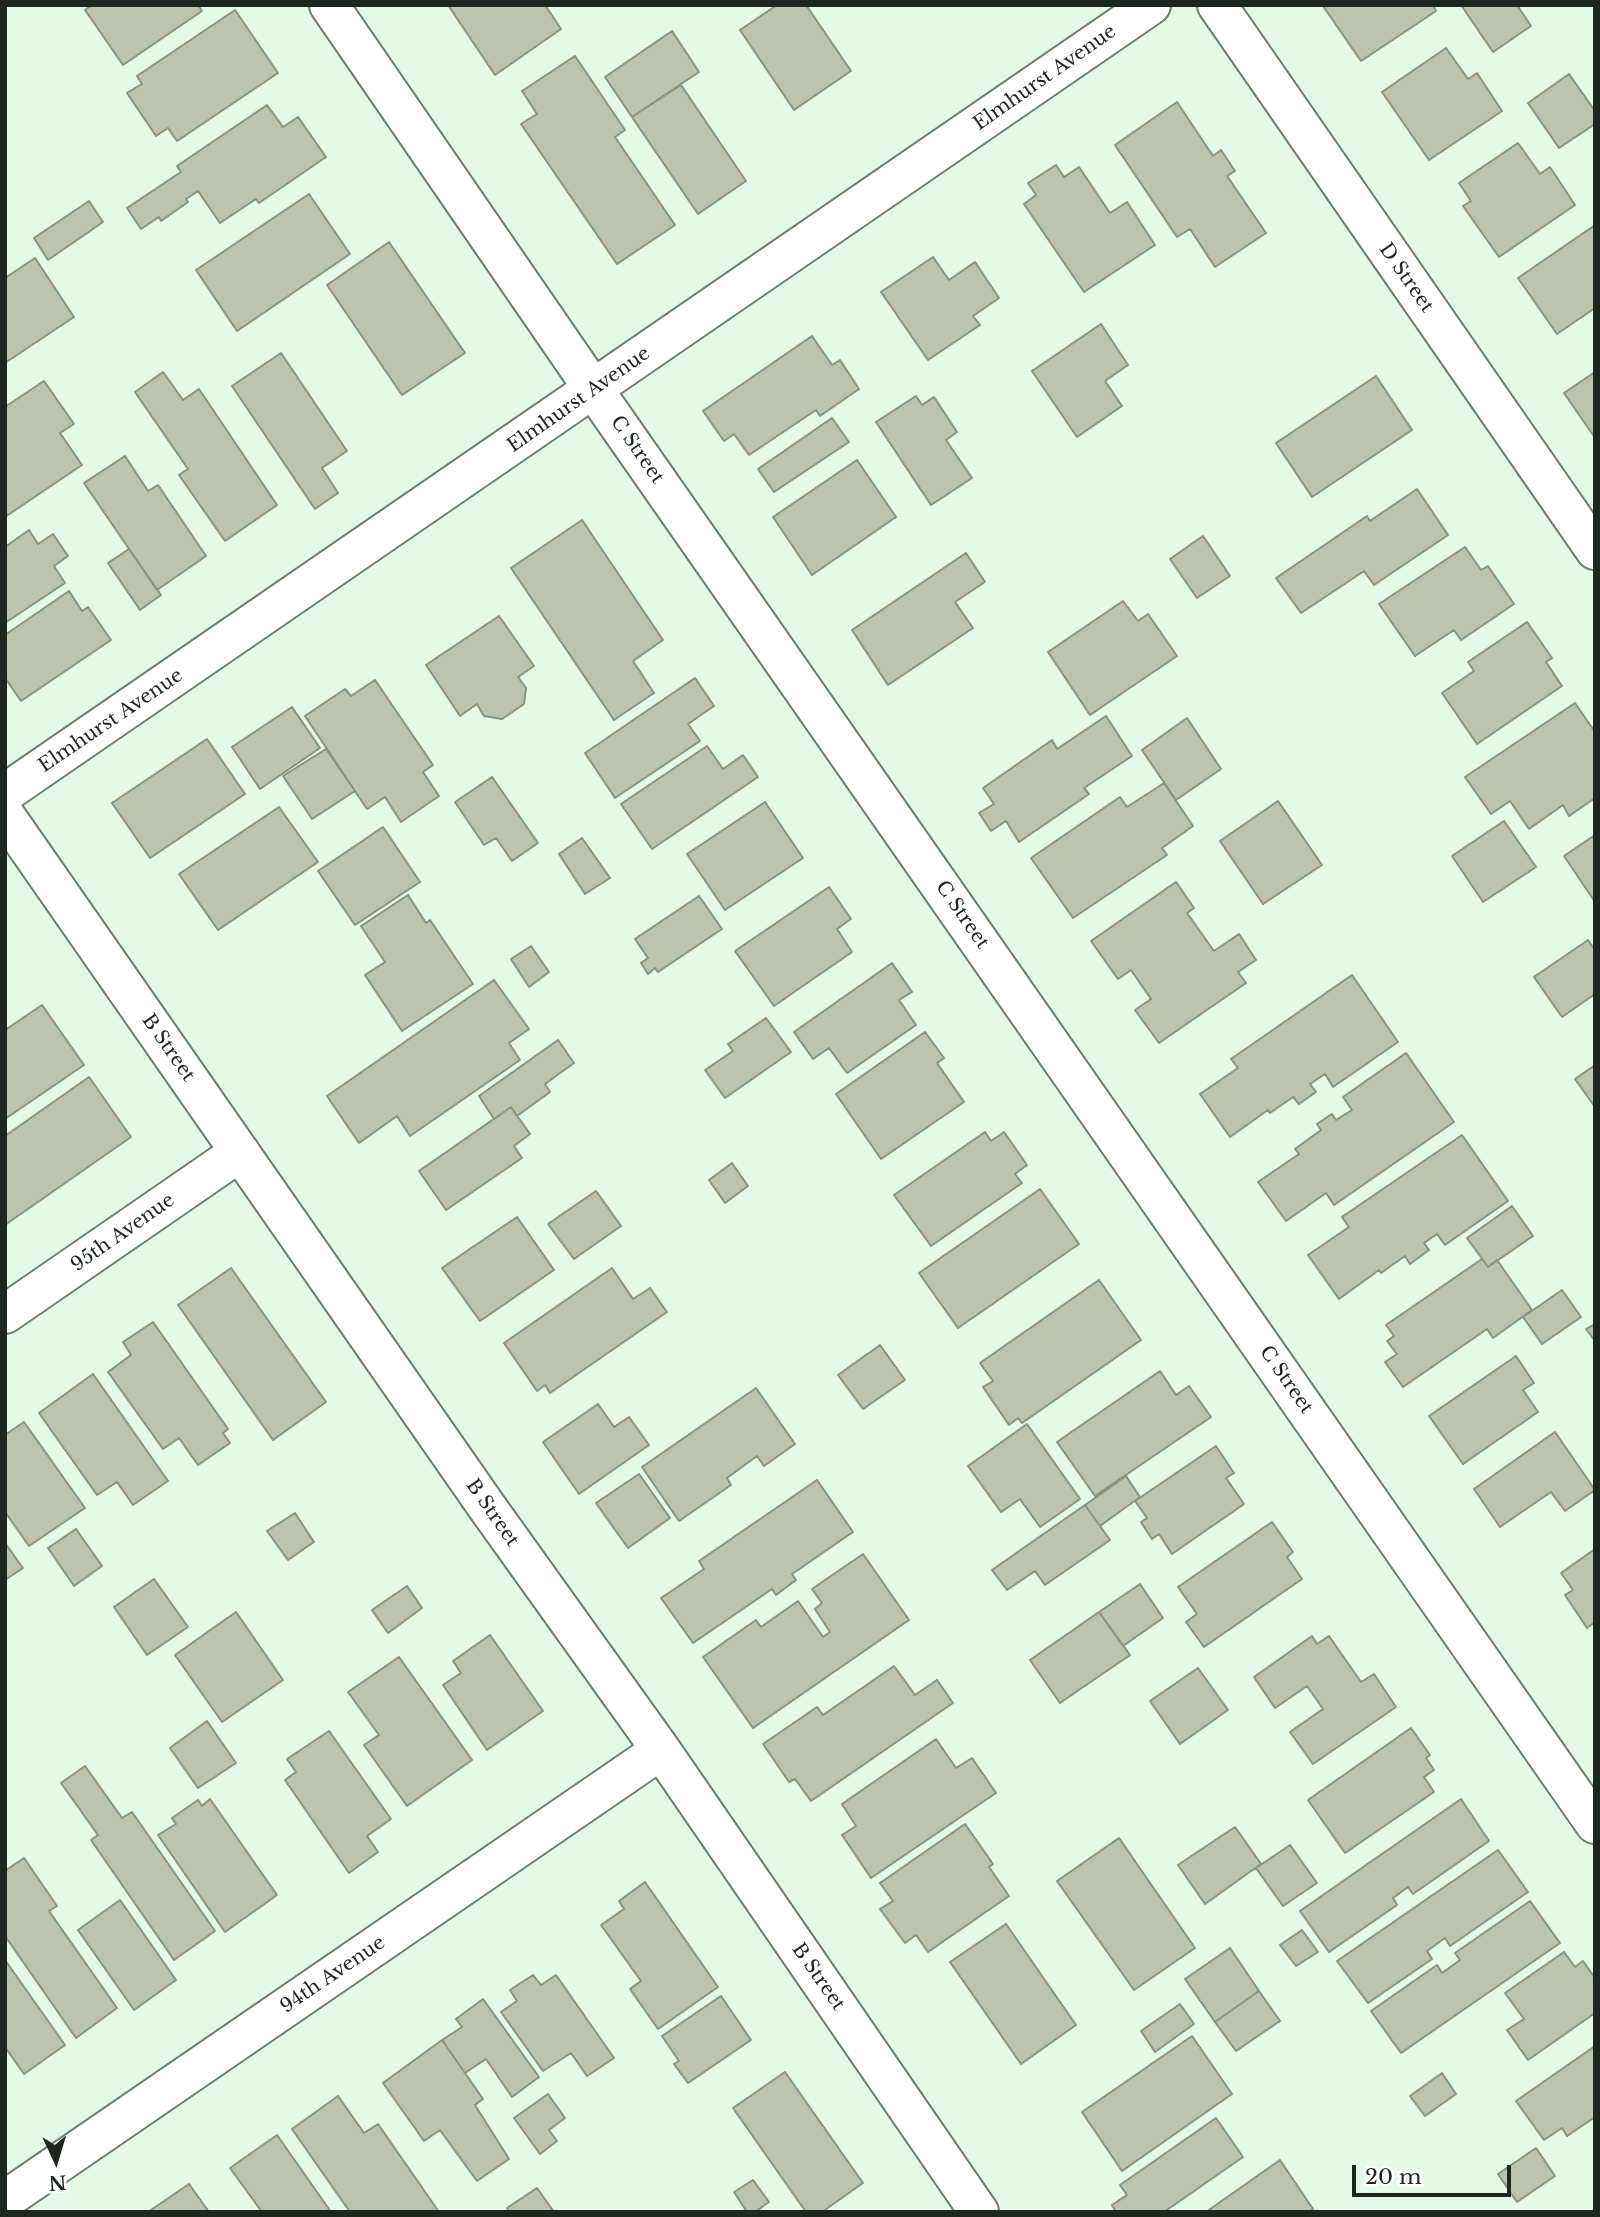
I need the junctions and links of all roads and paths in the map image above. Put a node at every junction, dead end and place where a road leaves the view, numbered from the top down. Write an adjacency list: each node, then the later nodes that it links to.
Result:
1 (330, 5): 4 (street, C Street)
2 (1151, 5): 4 (street, Elmhurst Avenue)
3 (1217, 5): 5 (street, D Street)
4 (594, 390): 6 (street, Elmhurst Avenue); 11 (street, C Street)
5 (1595, 550)
6 (5, 793)
7 (5, 815): 8 (street, B Street)
8 (240, 1152): 9 (street, 95th Avenue); 10 (street, B Street)
9 (5, 1314)
10 (661, 1750): 12 (street, 94th Avenue); 13 (street, B Street)
11 (1595, 1824)
12 (5, 2200)
13 (979, 2212)

